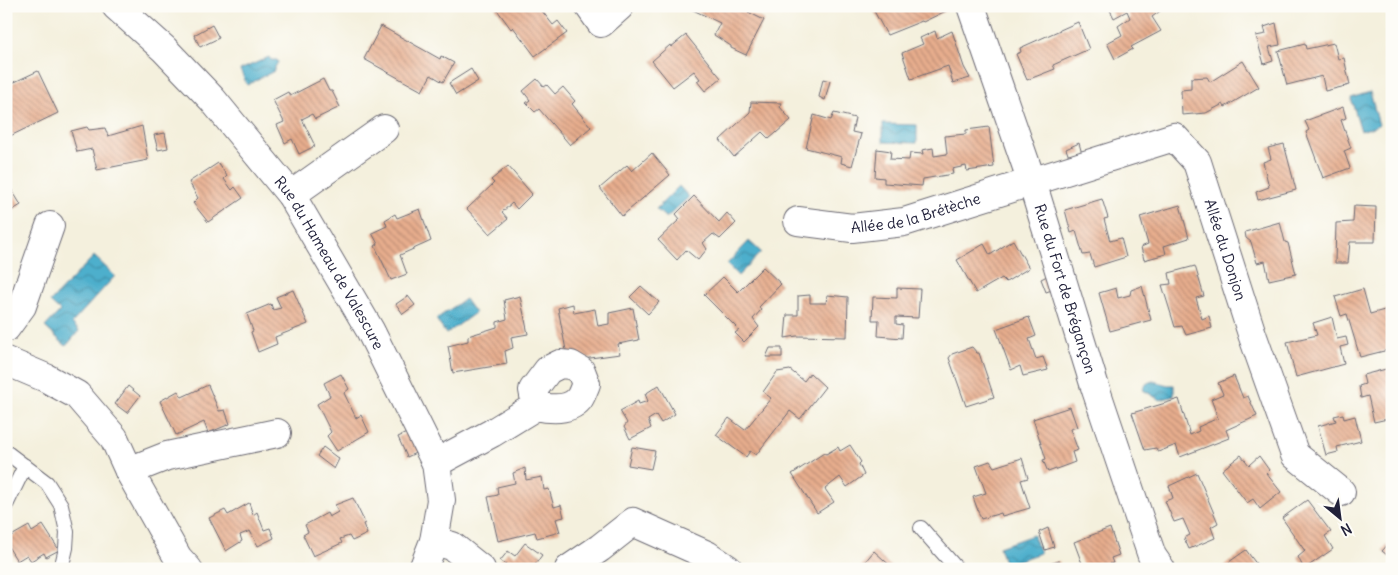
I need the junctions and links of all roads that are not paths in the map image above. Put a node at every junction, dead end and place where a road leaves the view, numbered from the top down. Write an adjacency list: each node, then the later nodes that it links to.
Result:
1 (116, 6): 7 (street, Rue du Hameau de Valescure)
2 (589, 6): 3 (street)
3 (620, 6)
4 (971, 6): 6 (street, Rue du Fort de Brégançon)
5 (384, 129): 7 (street)
6 (1032, 182): 8 (street, Allée de la Brétèche); 18 (street, Allée du Donjon); 29 (street, Rue du Fort de Brégançon)
7 (291, 195): 15 (street, Rue du Hameau de Valescure)
8 (798, 222)
9 (50, 226): 10 (street)
10 (6, 328)
11 (6, 361): 17 (street)
12 (536, 406): 15 (street)
13 (277, 433): 17 (street)
14 (6, 452): 16 (lane)
15 (436, 463): 21 (street, Rue du Hameau de Valescure)
16 (25, 466): 19 (lane); 22 (lane)
17 (129, 471): 23 (street)
18 (1341, 492)
19 (6, 505)
20 (921, 528): 28 (lane)
21 (434, 541): 24 (street, Rue du Hameau de Valescure); 25 (street)
22 (61, 569)
23 (188, 569)
24 (423, 569)
25 (481, 569)
26 (569, 569): 27 (street)
27 (728, 569)
28 (957, 569)
29 (1161, 569)

